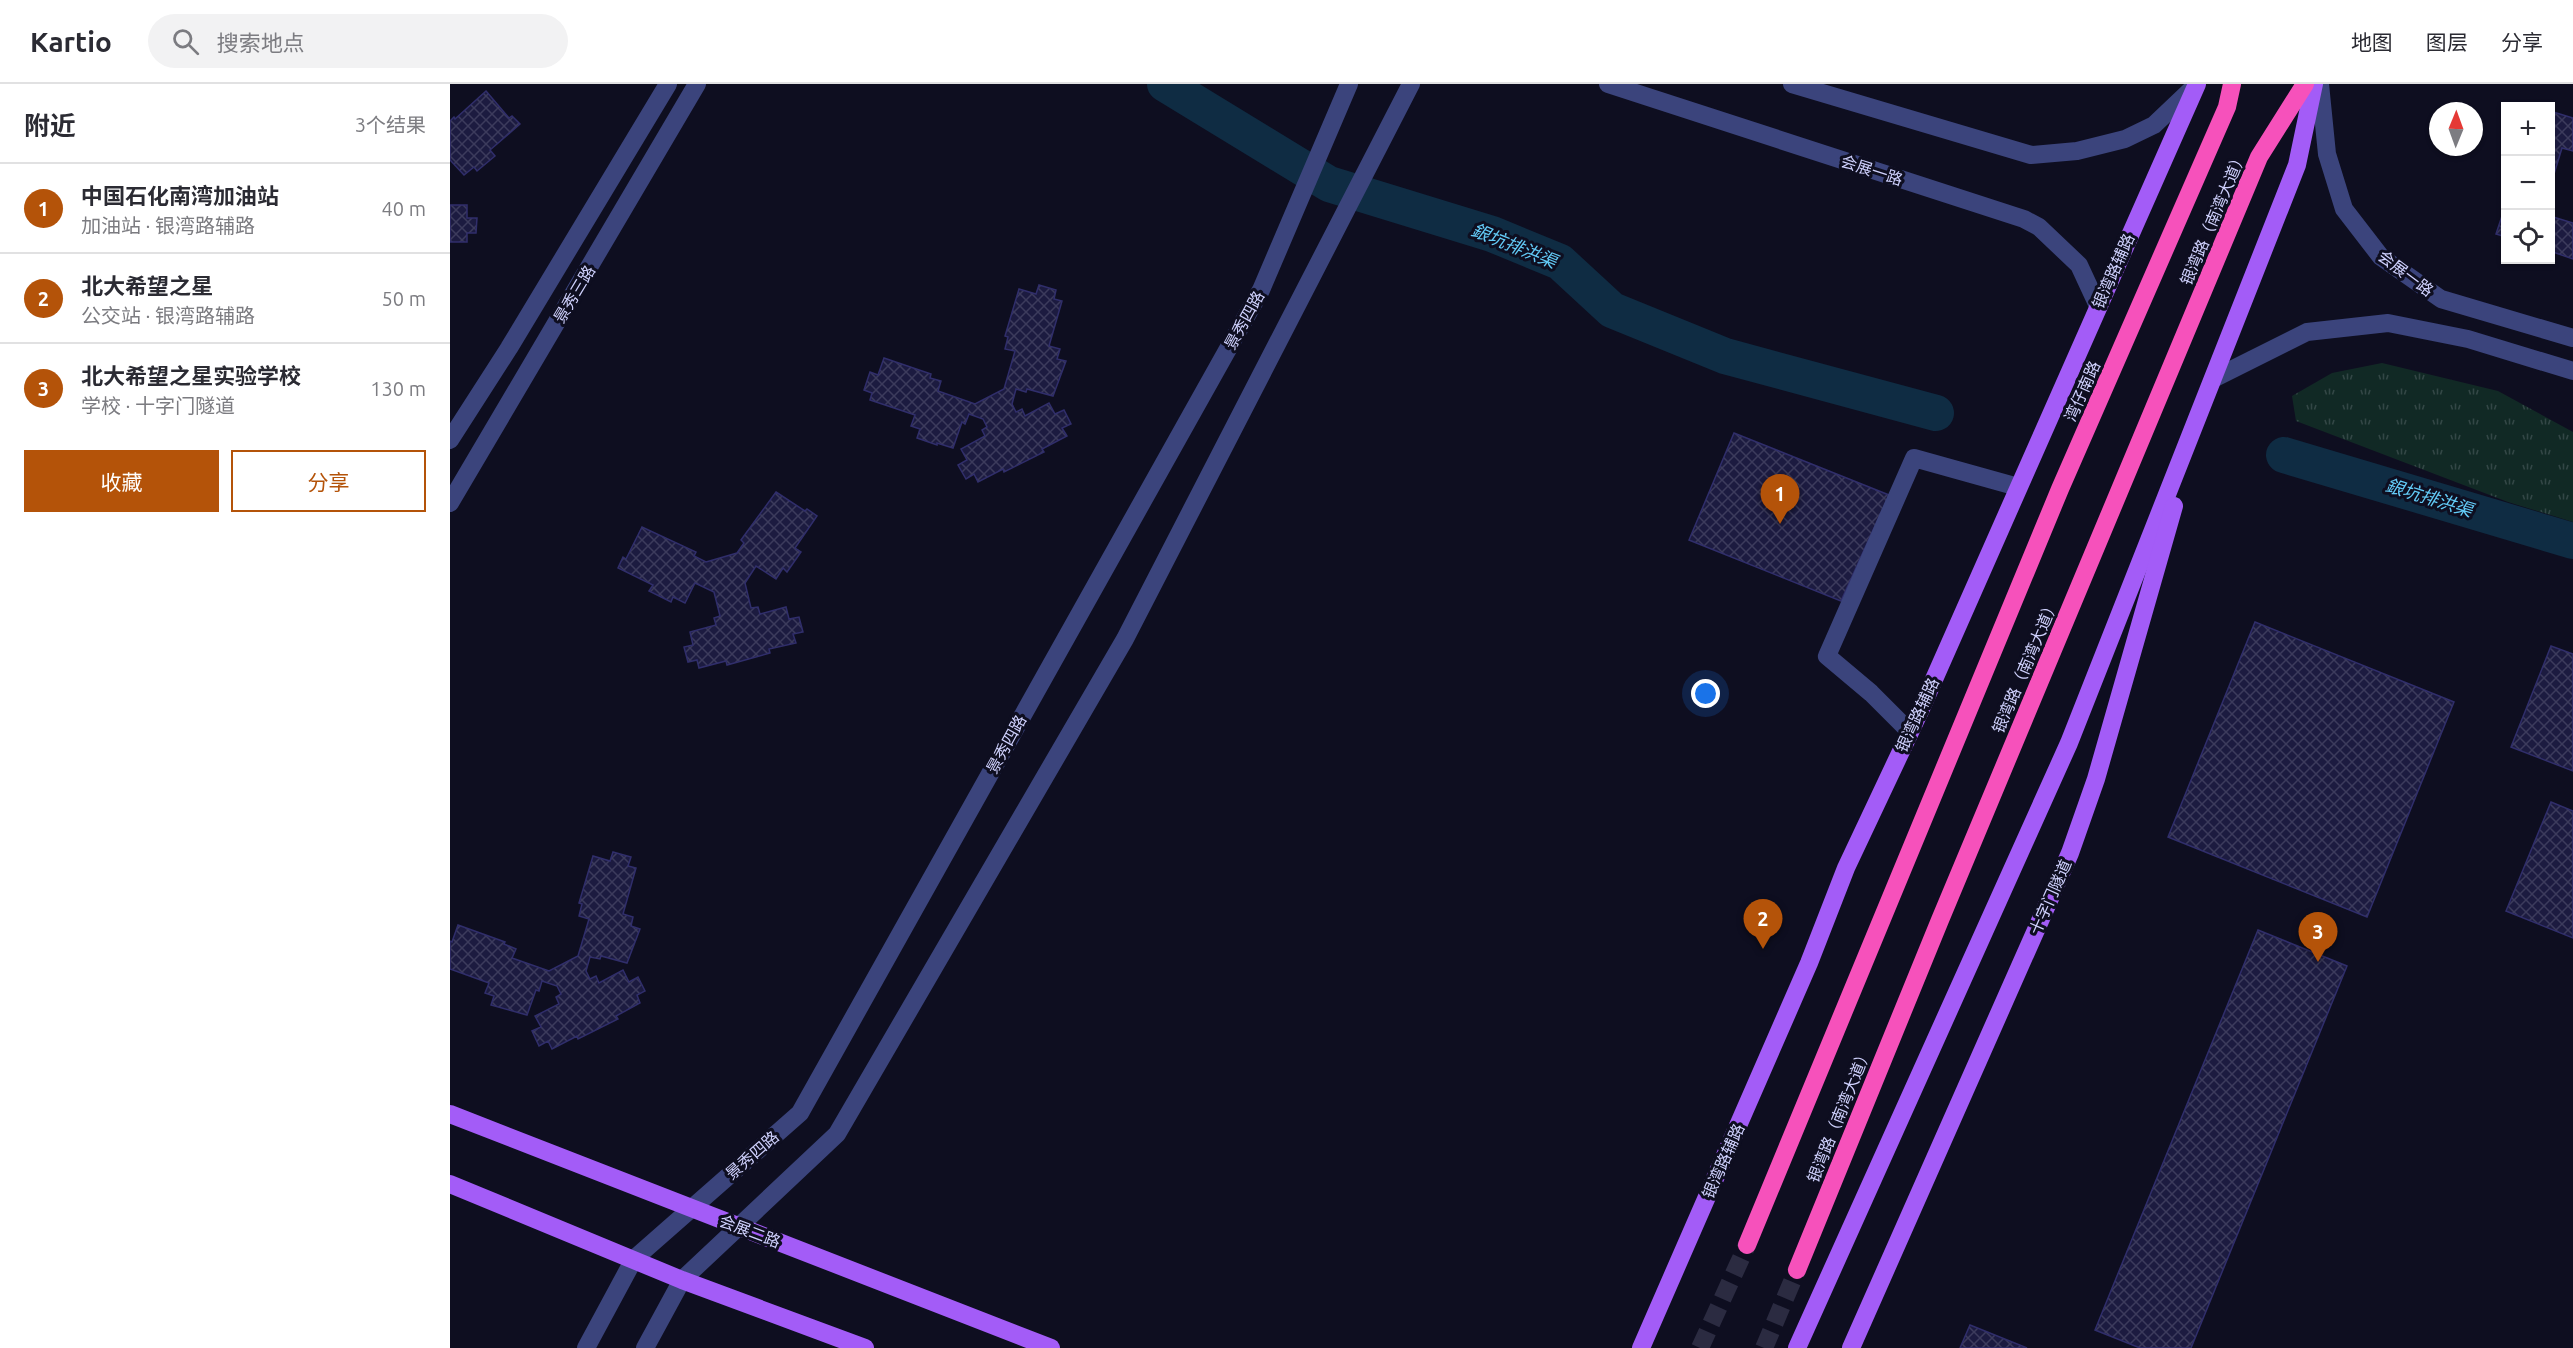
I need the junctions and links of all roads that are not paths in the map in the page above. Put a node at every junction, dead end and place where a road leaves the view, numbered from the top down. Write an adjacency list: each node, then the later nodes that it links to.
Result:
1 (668, 84): 17 (street, 景秀三路)
2 (697, 84): 19 (street, 景秀三路)
3 (1349, 84): 24 (street, 景秀四路)
4 (1411, 84): 25 (street)
5 (1608, 84): 12 (street, 会展一路)
6 (1792, 84): 11 (street)
7 (2232, 84): 20 (highway, 湾仔南路)
8 (2305, 84): 28 (highway, 银湾路（南湾大道）)
9 (2314, 84): 15 (main road)
10 (2320, 84): 13 (street, 会展一路)
11 (2195, 85): 12 (main road, 银湾路辅路)
12 (2098, 306): 18 (main road, 银湾路辅路)
13 (2573, 338)
14 (2573, 371): 15 (street)
15 (2213, 379): 16 (main road)
16 (2194, 426): 35 (main road); 36 (main road, 十字门隧道)
17 (450, 440)
18 (2018, 487): 21 (main road, 银湾路辅路); 21 (street)
19 (450, 503)
20 (1968, 714): 26 (highway, 银湾路（南湾大道）)
21 (1910, 732): 30 (main road, 银湾路辅路)
22 (450, 1114): 24 (main road, 会展二路)
23 (450, 1184): 27 (main road)
24 (691, 1208): 25 (main road, 会展二路); 27 (street, 景秀四路)
25 (738, 1226): 29 (street); 34 (main road, 会展二路)
26 (1747, 1245)
27 (634, 1259): 29 (main road); 31 (street, 景秀四路)
28 (1797, 1270)
29 (682, 1280): 32 (street); 33 (main road)
30 (1641, 1347)
31 (586, 1348)
32 (645, 1348)
33 (864, 1348)
34 (1051, 1348)
35 (1797, 1348)
36 (1851, 1348)

